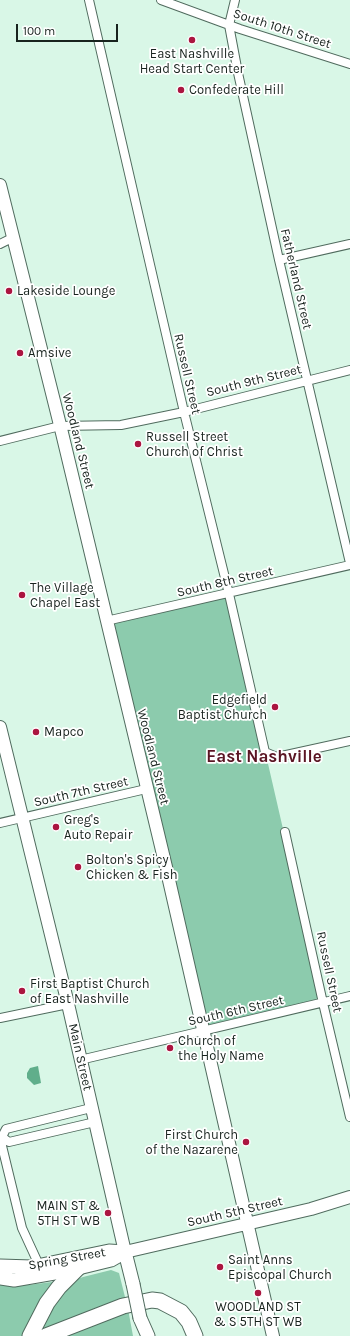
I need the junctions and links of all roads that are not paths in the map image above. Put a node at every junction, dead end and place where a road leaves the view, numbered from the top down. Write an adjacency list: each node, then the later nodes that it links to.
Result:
1 (89, 0): 13 (street, Russell Street)
2 (161, 0): 4 (street, South 10th Street)
3 (235, 0): 4 (street, Fatherland Street)
4 (229, 25): 5 (street, South 10th Street); 10 (street, Fatherland Street)
5 (350, 64)
6 (0, 185): 7 (street, Woodland Street)
7 (14, 237): 8 (street); 14 (street, Woodland Street)
8 (0, 244)
9 (350, 244): 10 (street)
10 (279, 260): 12 (street, Fatherland Street)
11 (350, 370): 12 (street, South 9th Street)
12 (306, 381): 13 (street, South 9th Street); 16 (street, Fatherland Street)
13 (184, 412): 14 (street, South 9th Street); 17 (street, Russell Street)
14 (60, 426): 15 (street, South 9th Street); 18 (street, Woodland Street)
15 (0, 441)
16 (350, 564): 17 (street, South 8th Street)
17 (229, 594): 18 (street, South 8th Street); 20 (street, Russell Street)
18 (106, 621): 21 (street, Woodland Street)
19 (0, 727): 22 (street, Main Street)
20 (350, 741)
21 (146, 789): 22 (street, South 7th Street); 29 (street, Woodland Street)
22 (22, 818): 23 (street, South 7th Street); 27 (street, Main Street)
23 (0, 823)
24 (285, 832): 26 (street, Russell Street)
25 (350, 996): 26 (street, South 6th Street)
26 (323, 1003): 29 (street, South 6th Street); 32 (street, Russell Street)
27 (68, 1004): 28 (street); 30 (street, Main Street)
28 (0, 1018)
29 (202, 1030): 30 (street, South 6th Street); 38 (street, Woodland Street)
30 (80, 1060): 31 (street, Main Street)
31 (91, 1108): 33 (street); 34 (street, Main Street)
32 (350, 1117)
33 (32, 1122): 35 (street); 36 (street)
34 (95, 1122): 35 (street); 39 (street, Main Street)
35 (35, 1136): 36 (street)
36 (2, 1137): 40 (street)
37 (350, 1197): 38 (street, South 5th Street)
38 (247, 1223): 39 (street, South 5th Street); 50 (street, Woodland Street)
39 (125, 1252): 40 (main road, Spring Street); 42 (main road, Spring Street); 44 (main road, Main Street, bridge)
40 (39, 1265): 41 (main road, Spring Street)
41 (0, 1266)
42 (78, 1268): 43 (main road, Spring Street); 45 (highway)
43 (0, 1278)
44 (140, 1318): 47 (main road); 48 (main road)
45 (30, 1336)
46 (46, 1336): 49 (highway)
47 (139, 1336)
48 (148, 1336)
49 (195, 1336)
50 (273, 1336)

